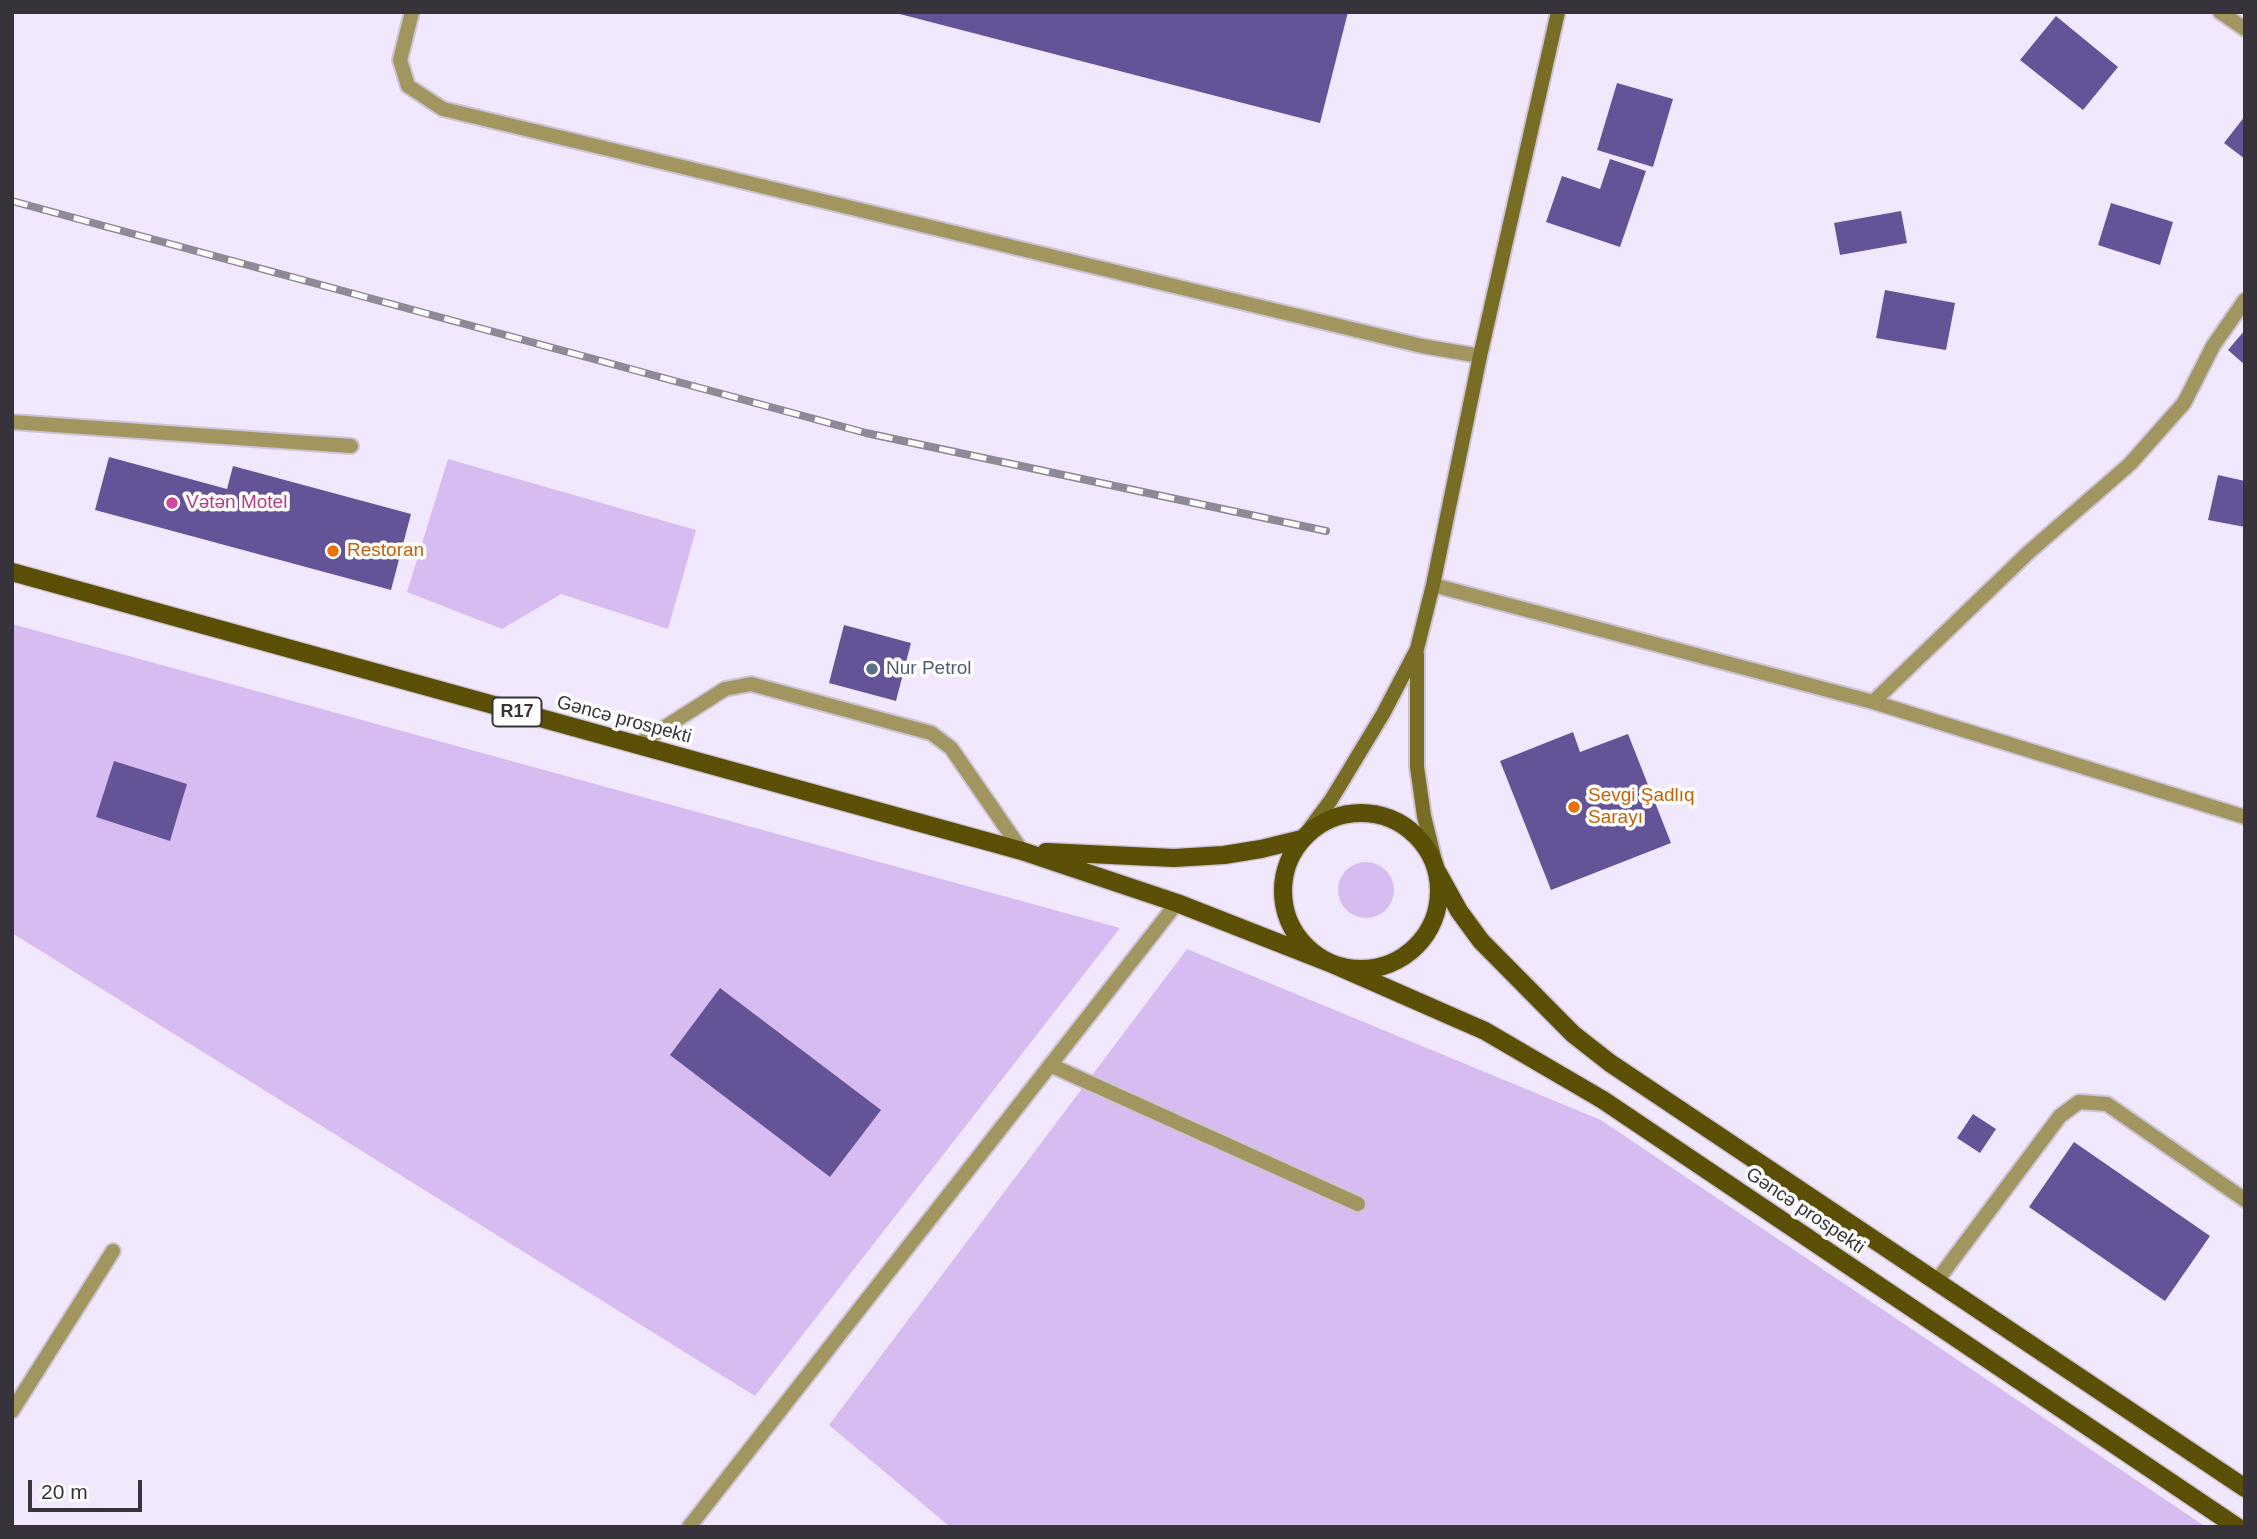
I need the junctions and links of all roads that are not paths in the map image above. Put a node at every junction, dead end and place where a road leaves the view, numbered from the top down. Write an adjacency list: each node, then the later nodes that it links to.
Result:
1 (412, 12): 6 (street)
2 (1558, 12): 6 (main road)
3 (2220, 12): 4 (street)
4 (2245, 29)
5 (2245, 300): 12 (street)
6 (1480, 356): 10 (main road)
7 (12, 422): 8 (street)
8 (351, 446)
9 (12, 572): 13 (main road, Gəncə prospekti / R17)
10 (1433, 585): 11 (main road); 12 (street)
11 (1417, 649): 15 (main road); 17 (main road)
12 (1873, 702): 14 (street)
13 (637, 745): 16 (main road, Gəncə prospekti / R17); 16 (street)
14 (2245, 817)
15 (1302, 839): 16 (main road); 17 (main road); 19 (main road)
16 (1022, 851): 18 (main road)
17 (1438, 873): 19 (main road); 24 (main road, Gəncə prospekti)
18 (1177, 903): 19 (main road); 20 (street)
19 (1330, 963): 28 (main road, Gəncə prospekti)
20 (1051, 1065): 22 (street); 27 (street)
21 (2245, 1200): 24 (street)
22 (1358, 1204)
23 (113, 1251): 25 (street)
24 (1936, 1282): 26 (main road, Gəncə prospekti)
25 (12, 1411)
26 (2245, 1488)
27 (689, 1527)
28 (2236, 1527)

